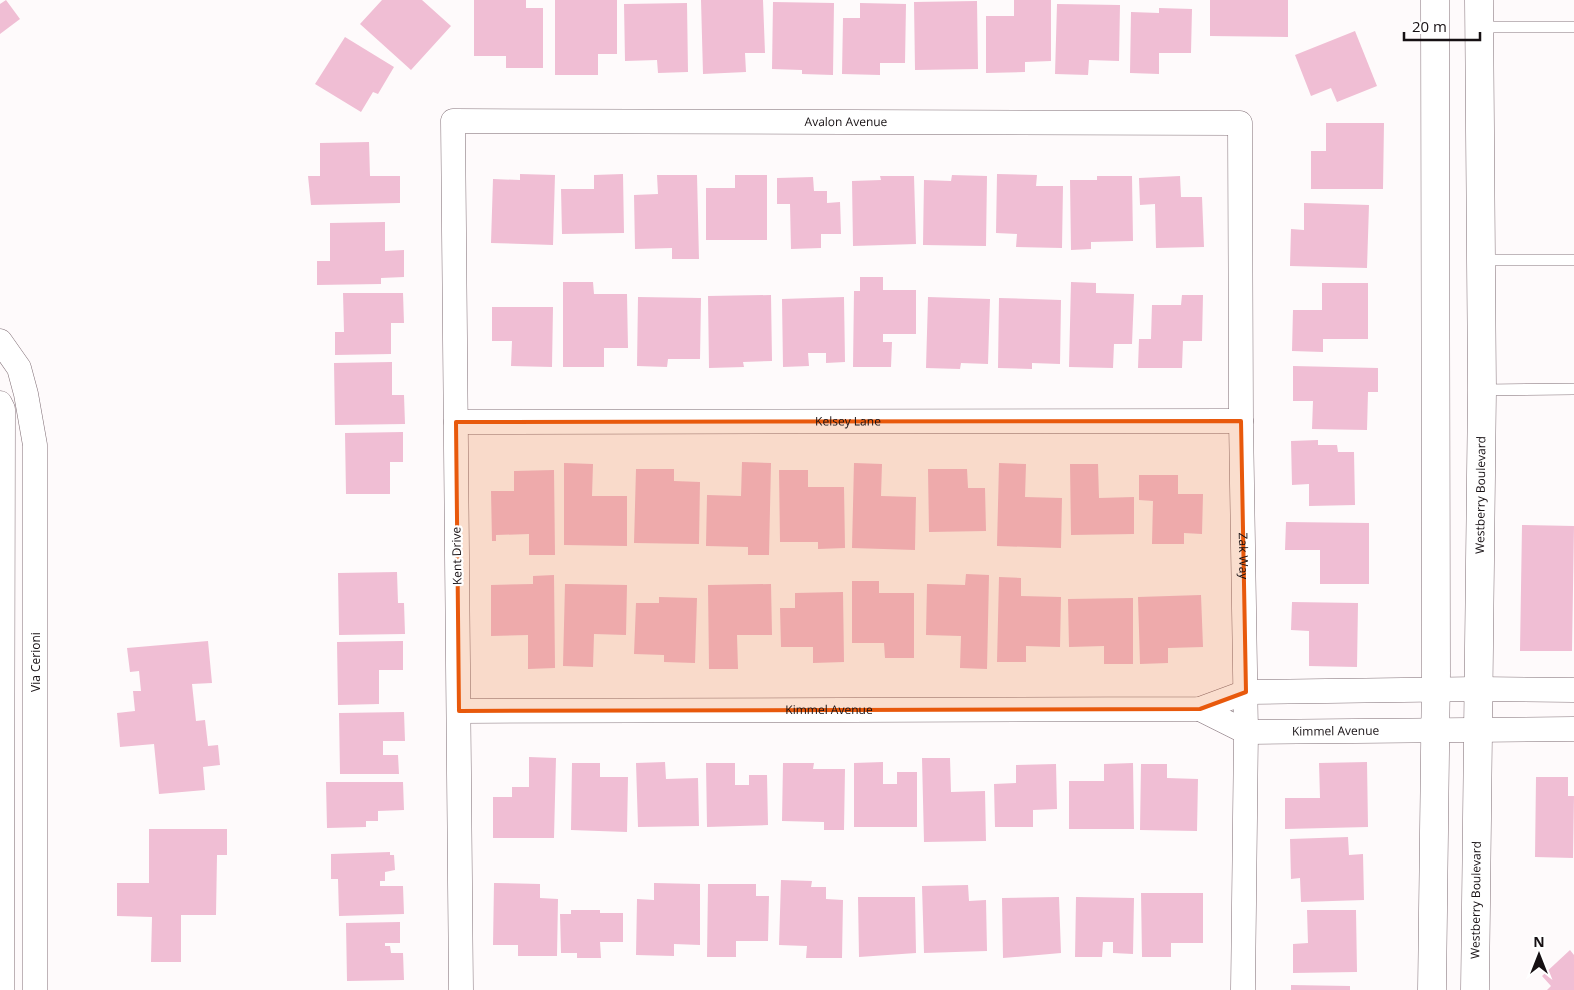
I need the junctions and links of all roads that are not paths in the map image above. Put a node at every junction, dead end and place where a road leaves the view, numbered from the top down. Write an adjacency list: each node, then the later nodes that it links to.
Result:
1 (1435, 0): 16 (street)
2 (1479, 0): 3 (street, Westberry Boulevard)
3 (1479, 27): 4 (lane); 7 (street, Westberry Boulevard)
4 (1574, 27)
5 (453, 121): 6 (street, Avalon Avenue); 14 (street, Kent Drive)
6 (1240, 122): 13 (street, Zak Way)
7 (1481, 260): 8 (lane); 10 (street, Westberry Boulevard)
8 (1574, 260)
9 (0, 341): 26 (street, Via Cerioni)
10 (1482, 390): 11 (lane); 15 (street, Westberry Boulevard)
11 (1574, 390)
12 (0, 403): 25 (street)
13 (1241, 421): 14 (street, Kelsey Lane); 18 (street, Zak Way)
14 (456, 422): 20 (street, Kent Drive)
15 (1478, 689): 16 (street, Kimmel Avenue); 17 (street, Kimmel Avenue); 21 (street, Westberry Boulevard)
16 (1435, 690): 18 (street, Kimmel Avenue); 23 (street)
17 (1574, 690)
18 (1246, 692): 19 (street, Kimmel Avenue); 24 (street, Zak Way)
19 (1200, 709): 20 (street, Kimmel Avenue); 24 (street, Kimmel Avenue)
20 (459, 711): 27 (street, Kent Drive)
21 (1477, 729): 22 (street, Kimmel Avenue); 23 (street, Kimmel Avenue); 30 (street, Westberry Boulevard)
22 (1574, 729)
23 (1434, 730): 24 (street, Kimmel Avenue); 29 (street)
24 (1246, 732): 28 (street, Zak Way)
25 (2, 990)
26 (35, 990)
27 (462, 990)
28 (1243, 990)
29 (1432, 990)
30 (1475, 990)

